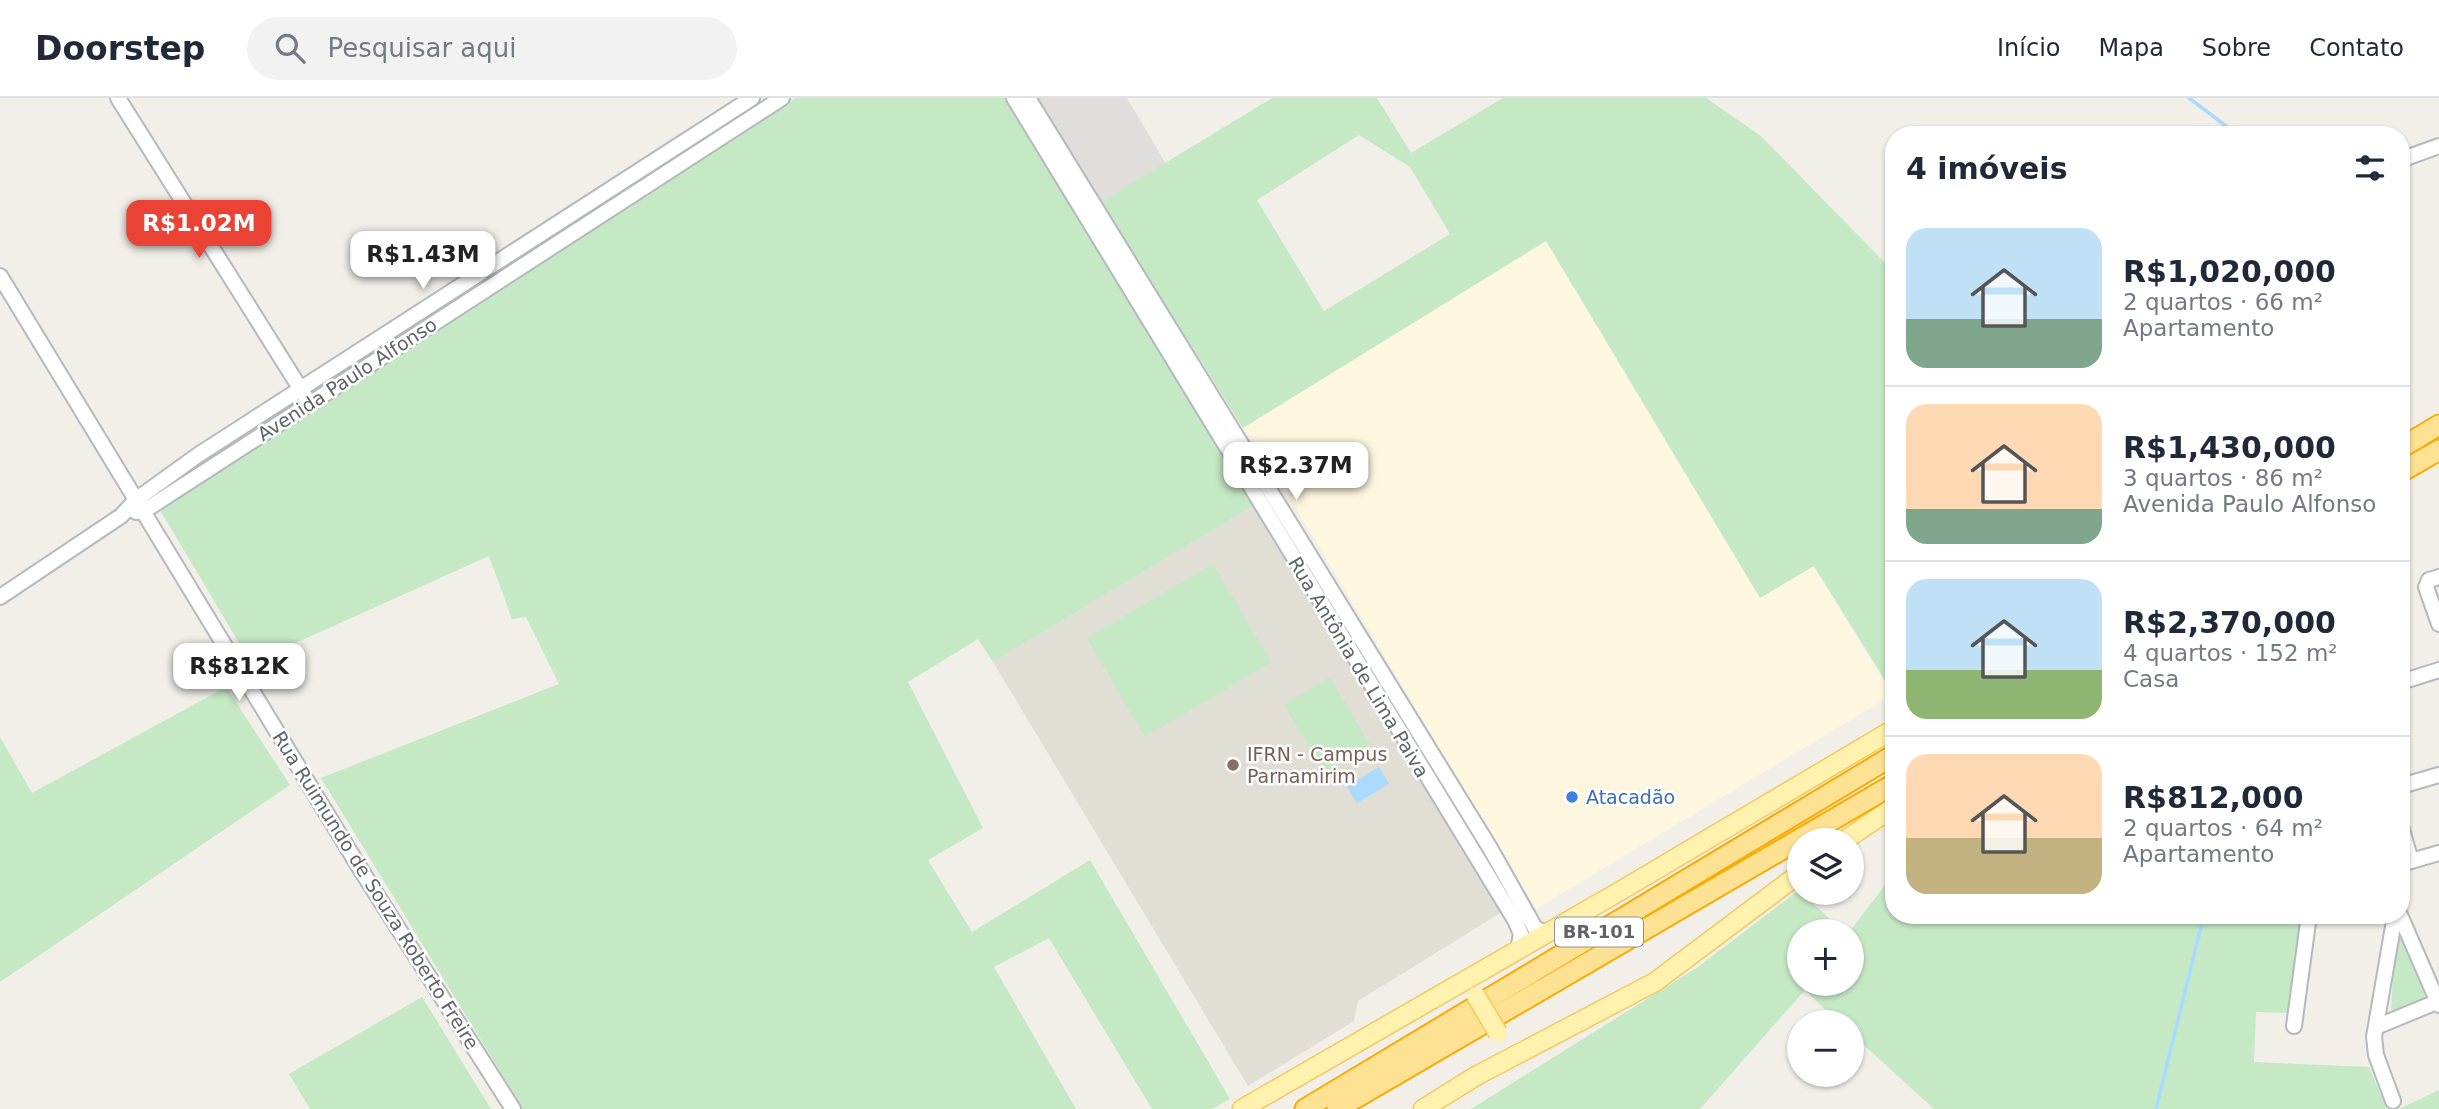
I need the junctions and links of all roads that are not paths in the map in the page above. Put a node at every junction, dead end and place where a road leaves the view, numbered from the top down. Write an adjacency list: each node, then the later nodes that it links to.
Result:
1 (118, 98): 13 (street)
2 (752, 98): 6 (street, Avenida Paulo Alfonso)
3 (782, 98): 8 (street, Avenida Paulo Alfonso)
4 (1014, 98): 26 (street, Rua Antônia de Lima Paiva)
5 (1028, 98): 25 (street, Rua Antônia de Lima Paiva)
6 (686, 141): 8 (street); 11 (street, Avenida Paulo Alfonso)
7 (2439, 146): 9 (street)
8 (695, 154): 12 (street, Avenida Paulo Alfonso)
9 (2410, 156)
10 (1, 278): 19 (street, Rua Ruimundo de Souza Roberto Freire)
11 (357, 354): 12 (street); 13 (street, Avenida Paulo Alfonso)
12 (365, 367): 14 (street, Avenida Paulo Alfonso)
13 (301, 390): 14 (street); 19 (street, Avenida Paulo Alfonso)
14 (309, 403): 19 (street, Avenida Paulo Alfonso)
15 (2439, 425): 16 (highway)
16 (2410, 443)
17 (2439, 450): 18 (highway)
18 (2410, 467)
19 (140, 505): 21 (street, Avenida Paulo Alfonso); 51 (street, Rua Ruimundo de Souza Roberto Freire)
20 (2433, 580): 22 (street)
21 (0, 597)
22 (2439, 624)
23 (2439, 670): 24 (street)
24 (2410, 679)
25 (1399, 701): 26 (street); 33 (street, Rua Antônia de Lima Paiva)
26 (1385, 709): 35 (street, Rua Antônia de Lima Paiva)
27 (1885, 734): 42 (main road)
28 (1885, 760): 53 (highway, BR-101)
29 (2439, 775): 30 (street)
30 (2410, 783)
31 (1885, 789): 54 (highway, BR-101)
32 (1885, 813): 34 (main road)
33 (1474, 823): 35 (street); 42 (street, Rua Antônia de Lima Paiva)
34 (1863, 828)
35 (1460, 832): 43 (street, Rua Antônia de Lima Paiva)
36 (2439, 853): 37 (street)
37 (2410, 861)
38 (1787, 883): 48 (main road)
39 (2308, 924): 46 (street)
40 (2393, 924): 47 (street)
41 (2404, 924): 45 (street)
42 (1546, 933): 43 (main road)
43 (1518, 950): 44 (main road)
44 (1449, 989): 48 (main road, bridge); 52 (main road)
45 (2439, 1003): 47 (street)
46 (2294, 1026)
47 (2376, 1027): 50 (street)
48 (1493, 1067): 49 (main road)
49 (1450, 1092): 55 (main road); 56 (main road)
50 (2393, 1101)
51 (513, 1109)
52 (1242, 1109)
53 (1305, 1109)
54 (1337, 1109)
55 (1423, 1109)
56 (1435, 1109)

